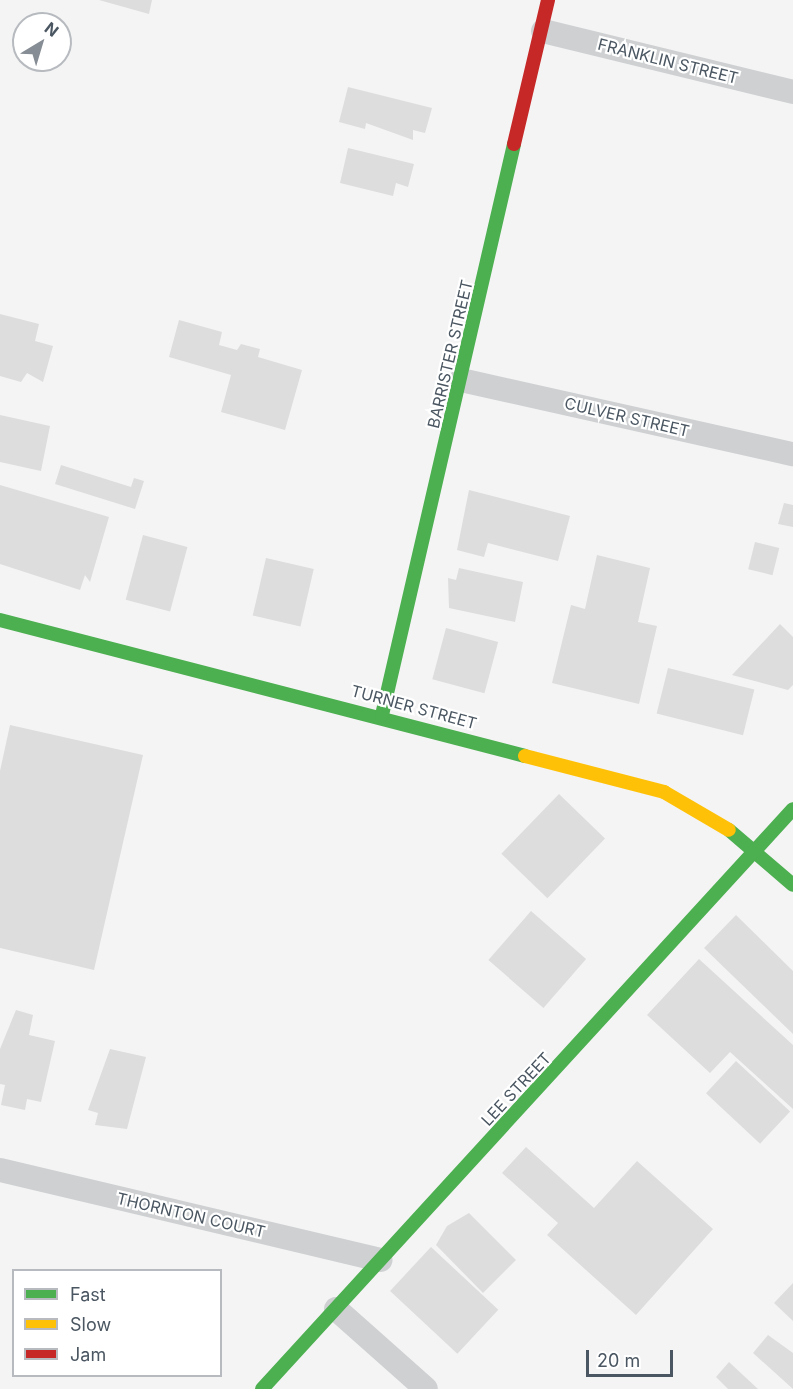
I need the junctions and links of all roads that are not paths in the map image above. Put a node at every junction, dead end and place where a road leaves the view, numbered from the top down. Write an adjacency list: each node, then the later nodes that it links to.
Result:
1 (548, 0): 2 (street, BARRISTER STREET)
2 (543, 31): 3 (street, FRANKLIN STREET); 4 (street, BARRISTER STREET)
3 (793, 92)
4 (461, 380): 5 (street, CULVER STREET); 7 (street, BARRISTER STREET)
5 (793, 454)
6 (0, 620): 7 (street, TURNER STREET)
7 (382, 715): 9 (street, TURNER STREET)
8 (793, 809): 9 (street, LEE STREET)
9 (757, 851): 10 (street, TURNER STREET); 12 (street, LEE STREET)
10 (793, 885)
11 (0, 1170): 12 (street, THORNTON COURT)
12 (381, 1260): 13 (street, LEE STREET)
13 (336, 1309): 14 (street, LEE STREET); 15 (street)
14 (262, 1389)
15 (426, 1389)

